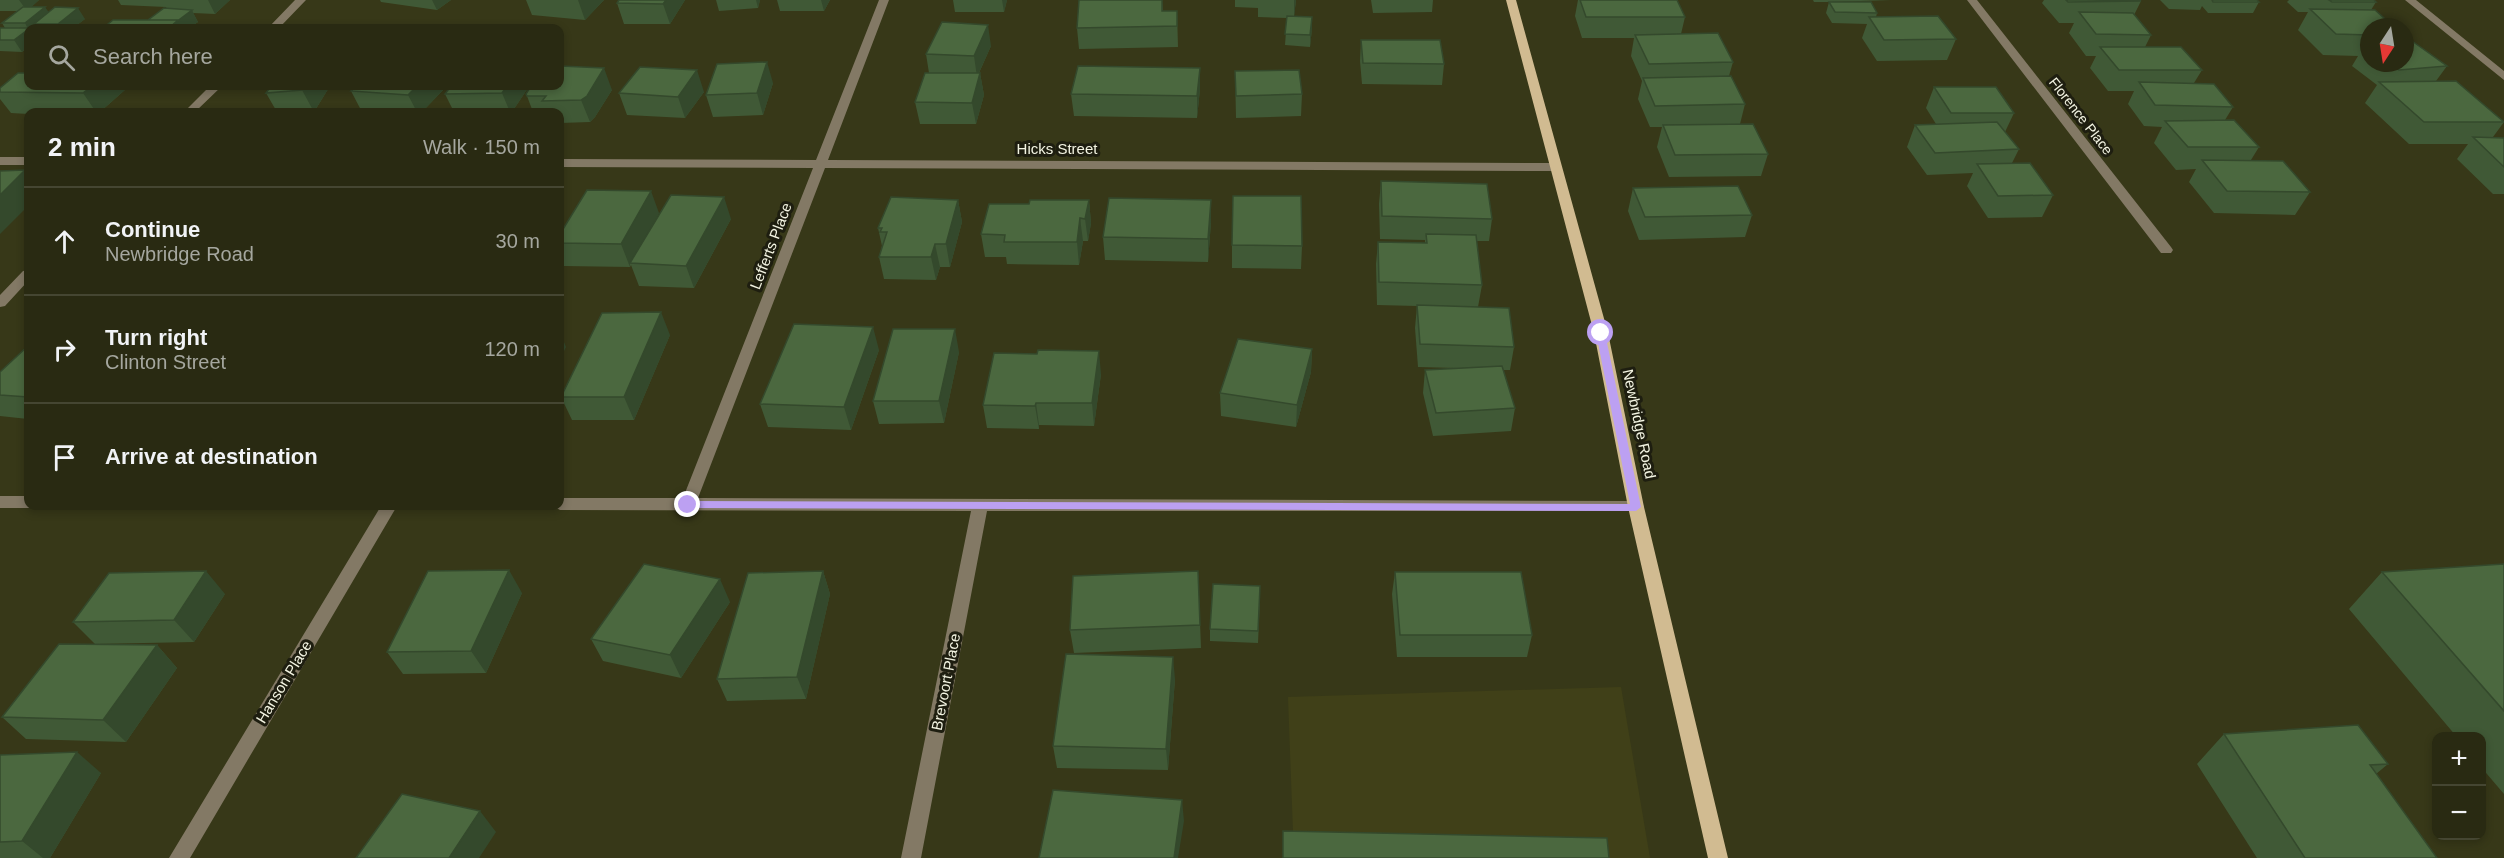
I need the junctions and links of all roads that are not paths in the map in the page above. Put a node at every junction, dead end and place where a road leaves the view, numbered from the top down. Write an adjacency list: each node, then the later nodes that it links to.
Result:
1 (301, 0): 6 (street)
2 (884, 0): 13 (street, Lefferts Place)
3 (1511, 0): 14 (main road, Newbridge Road)
4 (1972, 0): 15 (street, Florence Place)
5 (2410, 0): 7 (street)
6 (277, 24)
7 (2504, 77)
8 (212, 90): 9 (street)
9 (193, 108)
10 (0, 161): 11 (street)
11 (24, 161)
12 (564, 163): 13 (street, Hicks Street)
13 (820, 164): 14 (street, Hicks Street); 21 (street, Lefferts Place)
14 (1554, 167): 23 (main road, Newbridge Road)
15 (2166, 250)
16 (24, 278): 17 (street)
17 (0, 303)
18 (0, 502): 19 (street)
19 (24, 502)
20 (564, 504): 21 (street)
21 (688, 505): 22 (street)
22 (980, 506): 23 (street); 26 (street, Brevoort Place)
23 (1636, 507): 27 (main road, Newbridge Road)
24 (387, 510): 25 (street, Hanson Place)
25 (179, 858)
26 (911, 858)
27 (1718, 858)

